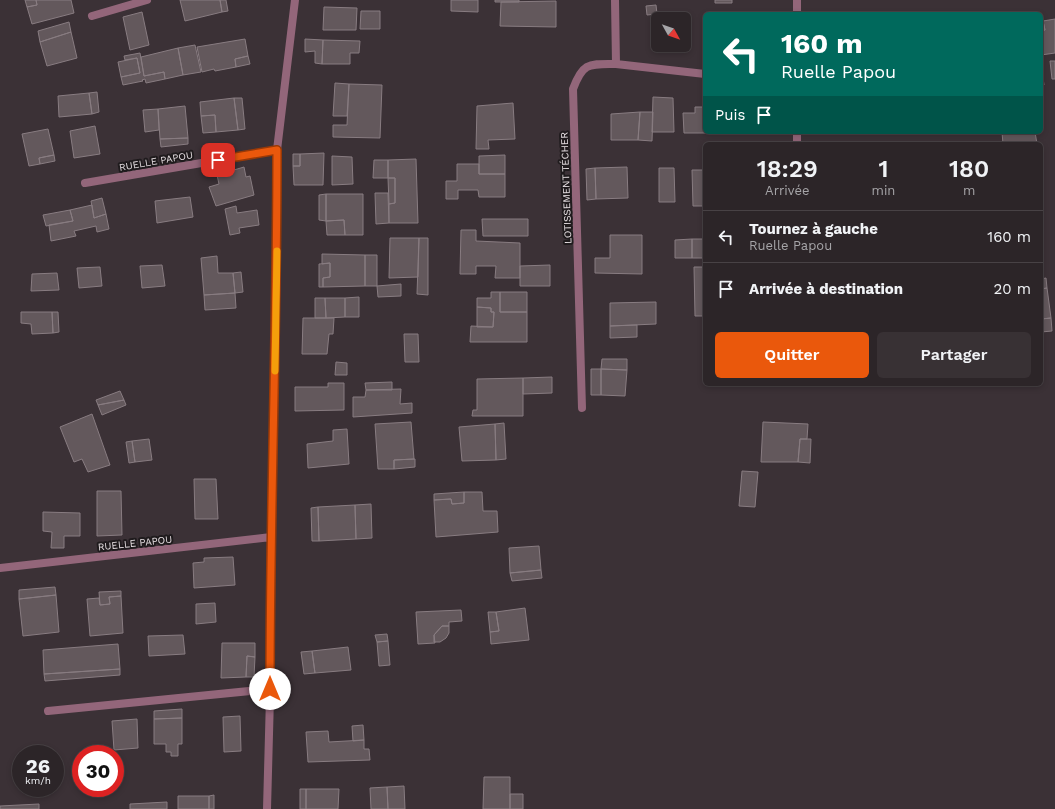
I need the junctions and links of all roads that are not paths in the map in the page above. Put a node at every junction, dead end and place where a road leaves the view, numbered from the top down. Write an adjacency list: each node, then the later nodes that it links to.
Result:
1 (147, 0): 6 (street)
2 (295, 0): 9 (street)
3 (615, 0): 7 (street)
4 (797, 0): 5 (street)
5 (797, 12)
6 (92, 16)
7 (616, 64): 8 (street); 11 (street, LOTISSEMENT TÉCHER)
8 (703, 74)
9 (277, 150): 10 (street, RUELLE PAPOU); 12 (street)
10 (86, 183)
11 (582, 408)
12 (271, 537): 13 (street, RUELLE PAPOU); 14 (street)
13 (0, 568)
14 (270, 689): 15 (street); 16 (street)
15 (48, 711)
16 (267, 809)

